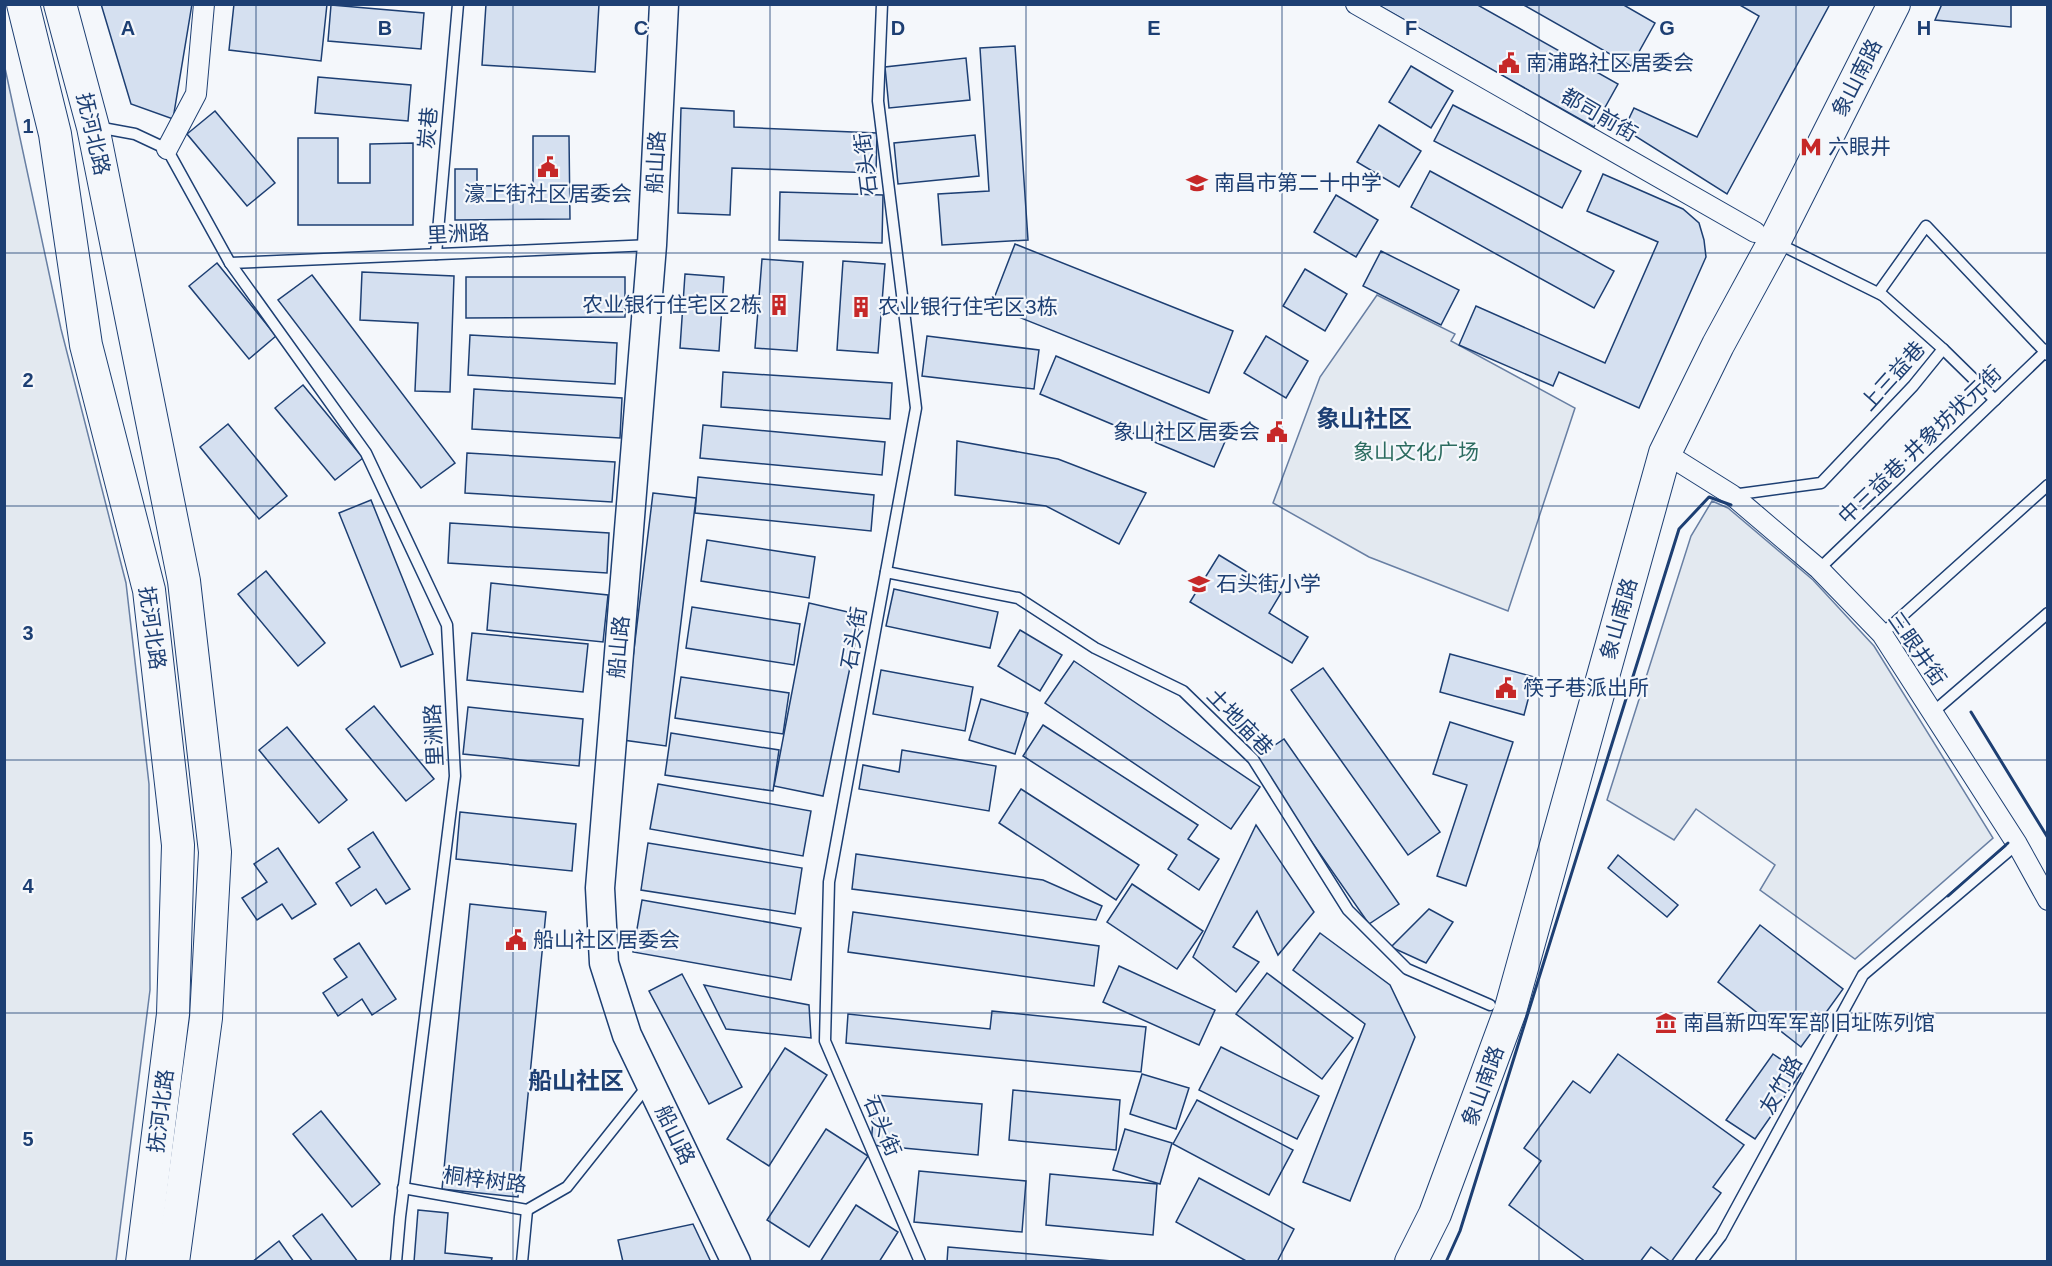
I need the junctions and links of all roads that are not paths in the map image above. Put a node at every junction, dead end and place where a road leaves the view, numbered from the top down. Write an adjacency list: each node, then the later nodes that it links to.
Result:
1 (23, 4): 34 (main road, 抚河北路)
2 (60, 4): 10 (main road, 抚河北路)
3 (204, 4): 11 (street)
4 (458, 4): 14 (lane, 炭巷)
5 (664, 4): 13 (street, 船山路)
6 (882, 4): 24 (lane, 石头街)
7 (1356, 4): 12 (street, 都司前街)
8 (1870, 4): 12 (main road, 象山南路)
9 (1894, 4): 12 (main road, 象山南路)
10 (93, 127): 11 (lane); 35 (main road, 抚河北路)
11 (168, 149): 15 (lane, 里洲路)
12 (1764, 237): 16 (lane, 上三益巷); 20 (main road, 象山南路); 30 (main road, 象山南路)
13 (652, 244): 14 (lane, 里洲路); 31 (street, 船山路)
14 (436, 254): 15 (lane, 里洲路)
15 (230, 263): 32 (lane, 里洲路)
16 (1882, 295): 17 (lane, 上三益巷); 18 (lane)
17 (1943, 349): 19 (lane); 22 (lane, 上三益巷)
18 (2047, 352): 19 (lane, 中三益巷·井象坊状元街)
19 (1995, 400): 23 (lane, 中三益巷·井象坊状元街)
20 (1665, 453): 22 (street, 三眼井街); 41 (main road, 象山南路)
21 (2048, 485): 26 (lane)
22 (1732, 495): 23 (street, 三眼井街)
23 (1820, 569): 26 (street, 三眼井街)
24 (886, 572): 30 (lane, 土地庙巷); 39 (lane, 石头街)
25 (2048, 613): 27 (lane)
26 (1882, 634): 27 (street, 三眼井街)
27 (1932, 712): 28 (street, 三眼井街)
28 (2016, 844): 29 (street, 三眼井街); 42 (lane, 友竹路)
29 (2048, 900)
30 (1490, 1005): 40 (main road, 象山南路)
31 (650, 1083): 33 (lane, 桐梓树路); 38 (street, 船山路)
32 (404, 1188): 33 (lane, 桐梓树路); 36 (lane, 里洲路)
33 (527, 1210): 37 (lane)
34 (142, 1262)
35 (173, 1262)
36 (396, 1262)
37 (522, 1262)
38 (736, 1262)
39 (920, 1262)
40 (1388, 1262)
41 (1411, 1262)
42 (1701, 1262)

